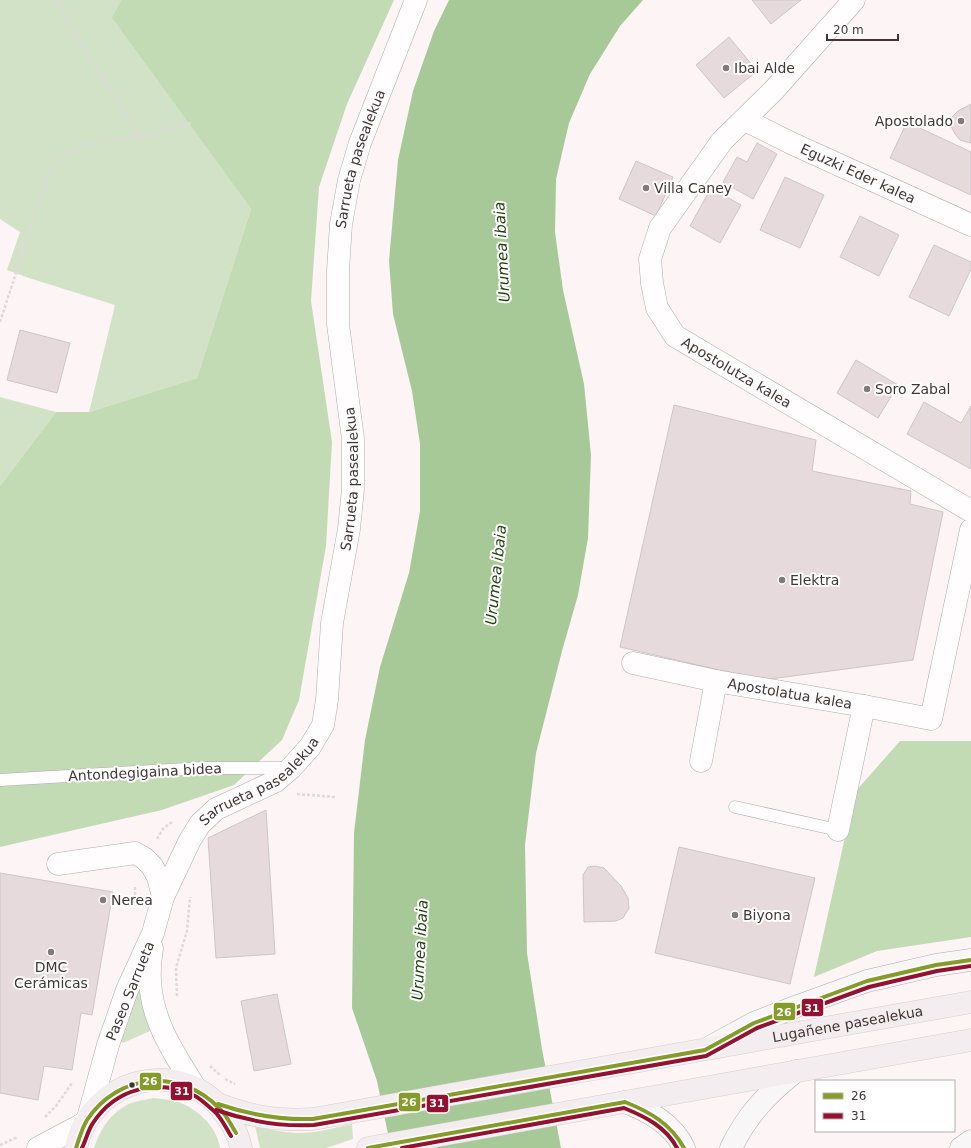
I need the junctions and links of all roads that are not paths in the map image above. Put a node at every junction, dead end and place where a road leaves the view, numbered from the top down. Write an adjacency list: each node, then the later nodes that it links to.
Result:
1 (416, 0): 11 (street, Sarrueta pasealekua)
2 (854, 0): 3 (street, Apostolutza kalea)
3 (745, 120): 4 (street, Eguzki Eder kalea); 5 (street, Apostolutza kalea)
4 (971, 225)
5 (971, 510)
6 (971, 530): 9 (street, Apostolatua kalea)
7 (633, 663): 8 (street, Apostolatua kalea)
8 (716, 681): 9 (street, Apostolatua kalea); 10 (street, Apostolatua kalea)
9 (864, 706): 14 (street, Apostolatua kalea)
10 (701, 761)
11 (291, 768): 12 (lane, Antondegigaina bidea); 16 (street, Sarrueta pasealekua)
12 (0, 780)
13 (735, 807): 14 (lane)
14 (838, 830)
15 (58, 864): 16 (street, Sarrueta pasealekua)
16 (163, 897): 17 (street, Sarrueta pasealekua)
17 (153, 933): 23 (street, Paseo Sarrueta); 26 (street, Paseo Sarrueta)
18 (971, 960): 21 (main road)
19 (971, 1002): 21 (main road, Lugañene pasealekua)
20 (971, 1040): 22 (main road)
21 (706, 1050): 25 (main road, Lugañene pasealekua)
22 (796, 1071): 24 (main road); 33 (main road)
23 (196, 1089): 25 (main road); 26 (main road)
24 (625, 1102): 31 (main road); 32 (main road)
25 (218, 1104): 30 (main road)
26 (86, 1121): 28 (street); 29 (main road)
27 (971, 1141): 34 (main road)
28 (38, 1148)
29 (76, 1148)
30 (241, 1148)
31 (368, 1148)
32 (684, 1148)
33 (731, 1148)
34 (961, 1148)

